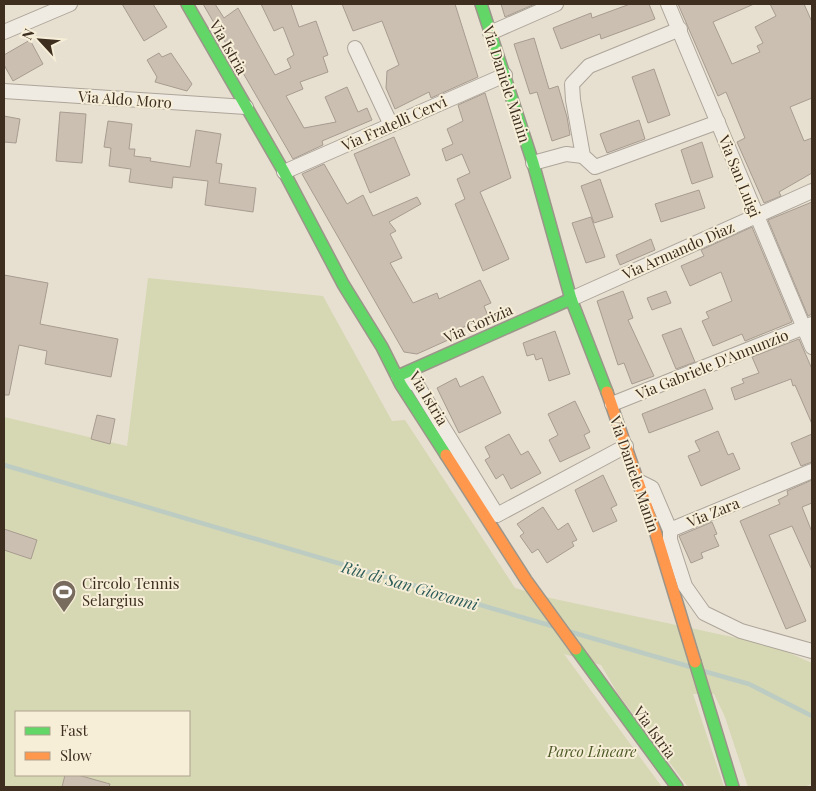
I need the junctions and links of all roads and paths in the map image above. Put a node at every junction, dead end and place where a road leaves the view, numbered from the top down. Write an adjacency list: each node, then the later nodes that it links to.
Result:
1 (70, 4): 7 (street)
2 (187, 4): 12 (main road, Via Istria)
3 (481, 4): 8 (main road, Via Daniele Manin)
4 (556, 4): 8 (street)
5 (668, 4): 6 (street, Via San Luigi)
6 (680, 29): 13 (street, Via San Luigi); 15 (street)
7 (4, 32)
8 (490, 33): 10 (main road, Via Daniele Manin)
9 (355, 48): 14 (street)
10 (505, 75): 14 (street, Via Fratelli Cervi); 16 (main road, Via Daniele Manin)
11 (4, 91): 12 (street, Via Aldo Moro)
12 (246, 108): 17 (main road, Via Istria)
13 (718, 122): 15 (street, Via Daniele Manin); 19 (street, Via San Luigi)
14 (391, 124): 17 (street, Via Fratelli Cervi)
15 (583, 156): 16 (street, Via Daniele Manin)
16 (533, 163): 20 (main road, Via Daniele Manin)
17 (284, 172): 23 (main road, Via Istria)
18 (812, 191): 19 (street, Via Armando Diaz)
19 (756, 215): 20 (street, Via Armando Diaz); 21 (street, Via San Luigi)
20 (571, 298): 23 (main road, Via Gorizia); 24 (main road, Via Daniele Manin)
21 (808, 326): 22 (street, Via San Luigi); 24 (street, Via Gabriele D'Annunzio)
22 (812, 347)
23 (398, 376): 25 (street); 30 (main road, Via Istria)
24 (612, 404): 25 (main road, Via Daniele Manin)
25 (626, 446): 27 (main road, Via Daniele Manin)
26 (812, 471): 28 (street, Via Zara)
27 (638, 481): 28 (street, Via Zara); 31 (main road, Via Daniele Manin)
28 (670, 530): 29 (street)
29 (812, 651)
30 (677, 787)
31 (733, 787)

